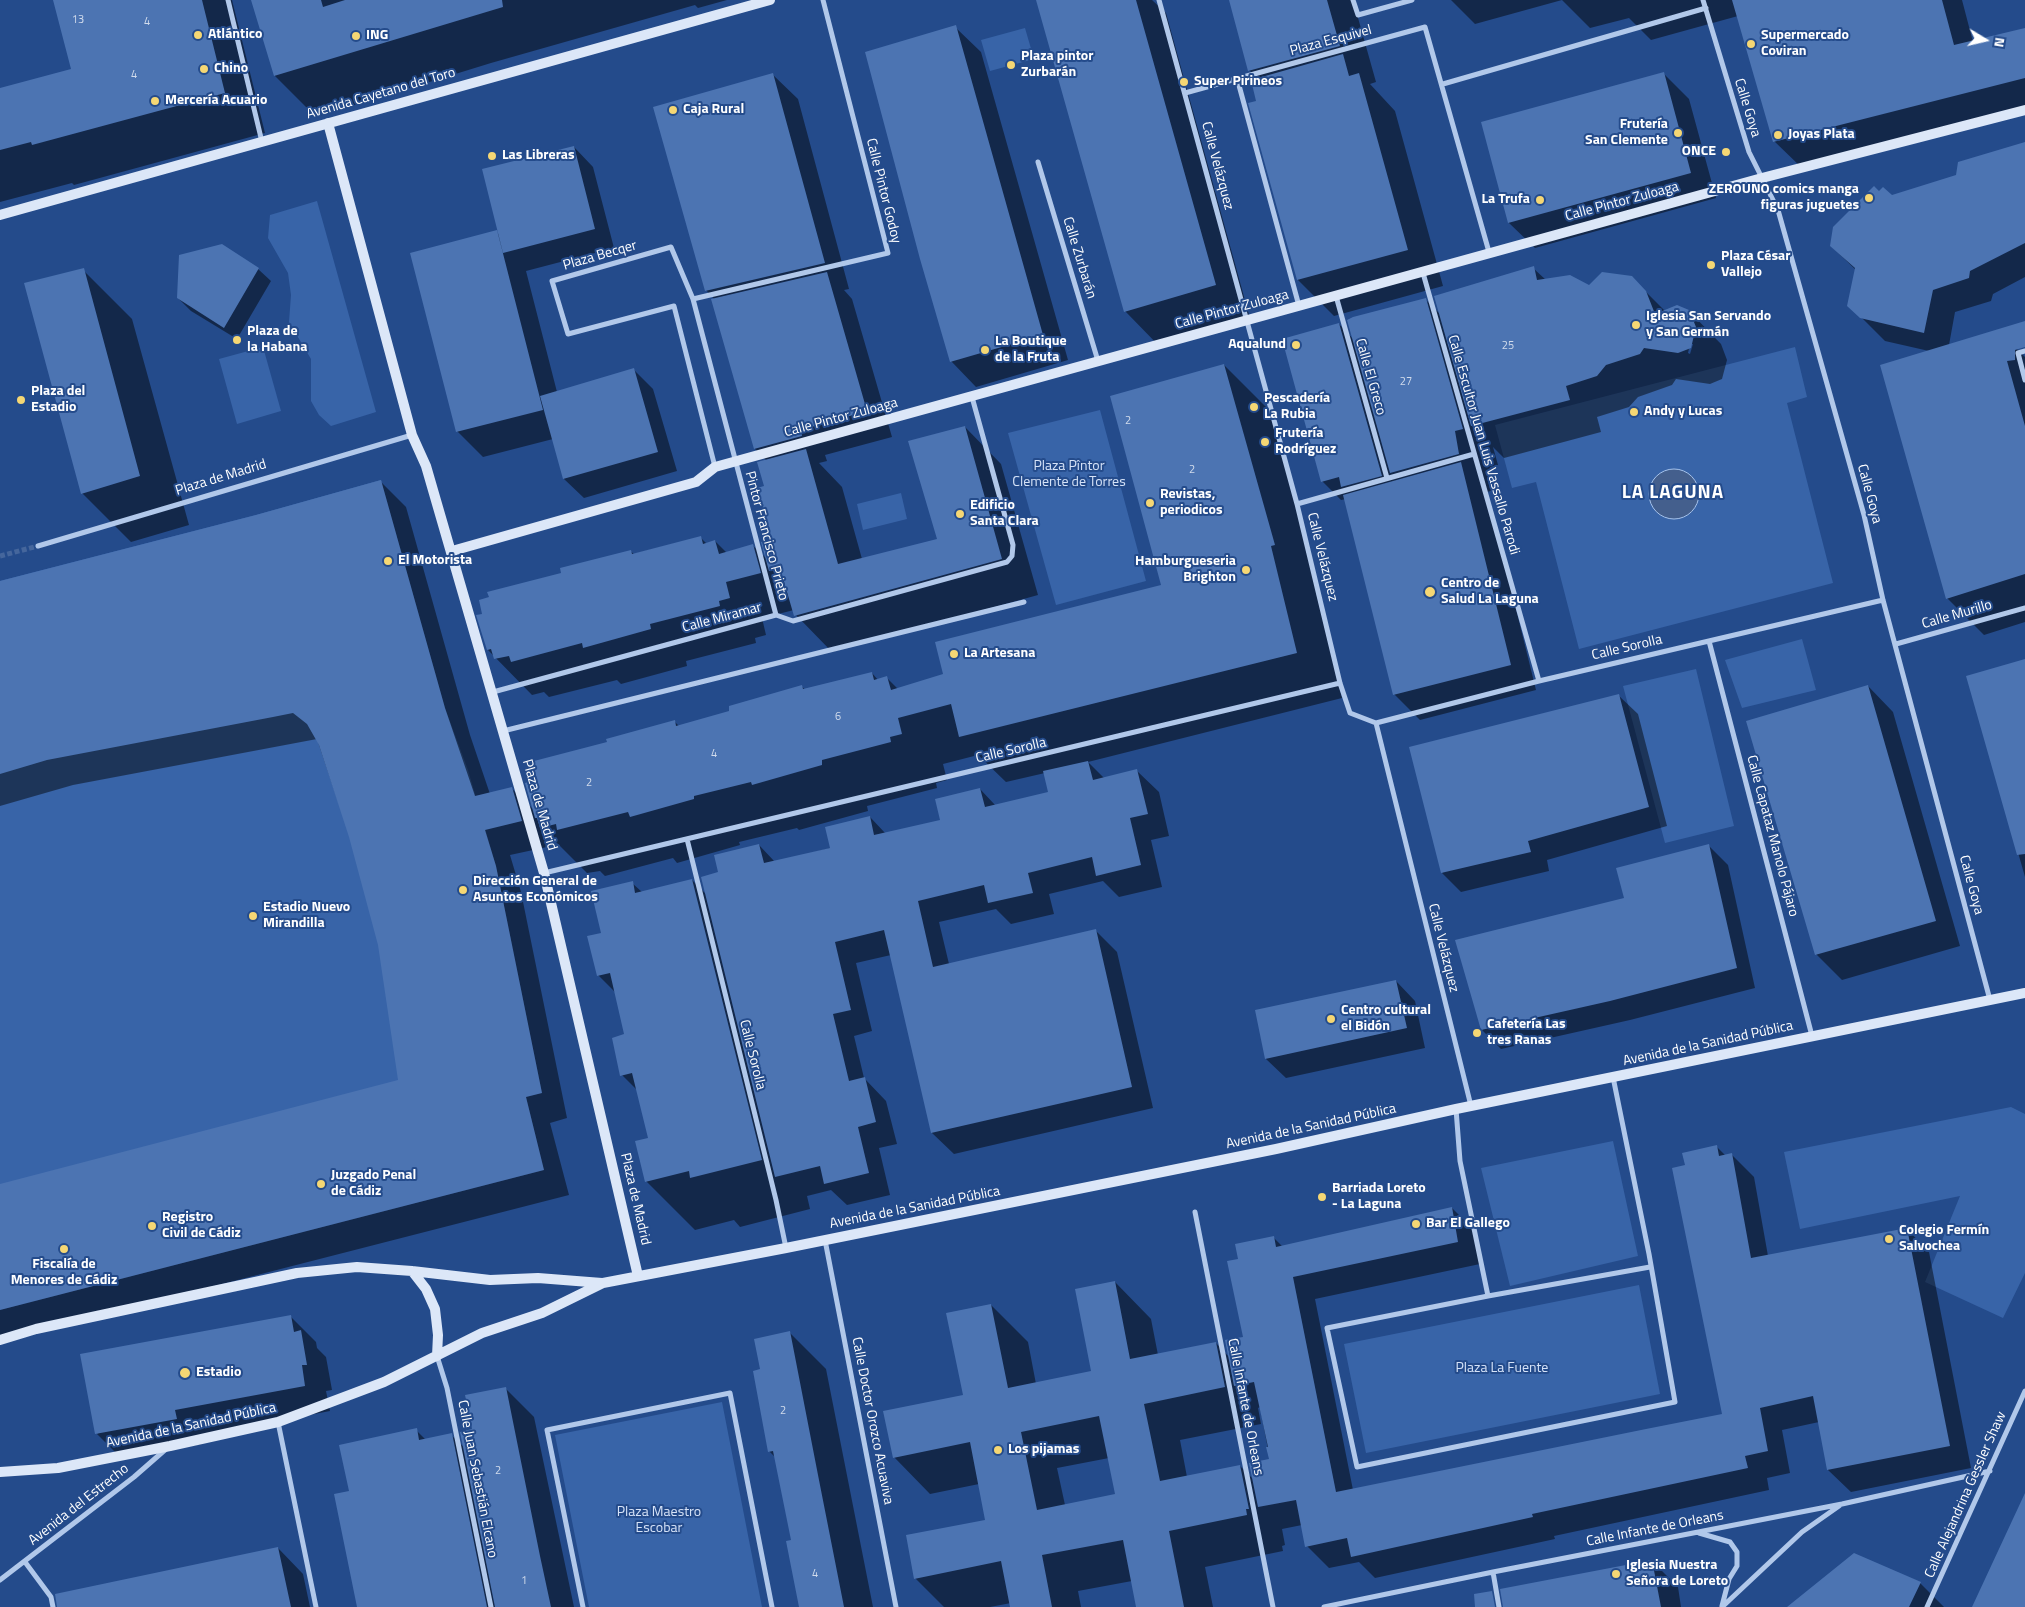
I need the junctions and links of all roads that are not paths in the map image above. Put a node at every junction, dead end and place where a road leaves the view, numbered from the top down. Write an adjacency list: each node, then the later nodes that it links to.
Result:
1 (228, 0): 14 (street)
2 (770, 0): 13 (main road, Avenida Cayetano del Toro)
3 (823, 0): 21 (street, Calle Pintor Godoy)
4 (1159, 0): 11 (street, Calle Velázquez)
5 (1353, 0): 6 (street)
6 (1412, 0)
7 (1703, 0): 8 (street, Calle Goya)
8 (1706, 8): 10 (street); 16 (street, Calle Goya)
9 (1237, 78): 10 (street, Plaza Esquivel); 11 (street, Plaza Esquivel); 22 (street)
10 (1443, 84): 18 (street, Plaza Esquivel)
11 (1185, 93): 23 (street, Calle Velázquez)
12 (2025, 110): 16 (main road, Calle Pintor Zuloaga)
13 (328, 123): 14 (main road, Avenida Cayetano del Toro); 28 (main road, Plaza de Madrid)
14 (262, 142): 17 (main road, Avenida Cayetano del Toro)
15 (1038, 162): 25 (street, Calle Zurbarán)
16 (1762, 178): 18 (main road, Calle Pintor Zuloaga); 36 (street, Calle Goya)
17 (0, 215)
18 (1489, 252): 19 (main road, Calle Pintor Zuloaga)
19 (1423, 273): 20 (main road, Calle Pintor Zuloaga); 29 (street, Calle Escultor Juan Luis Vassallo Parodi)
20 (1336, 296): 22 (main road, Calle Pintor Zuloaga); 32 (street, Calle El Greco)
21 (693, 299): 30 (street, Plaza Becqer); 31 (street, Plaza Becqer)
22 (1300, 306): 23 (main road, Calle Pintor Zuloaga)
23 (1248, 320): 25 (main road, Calle Pintor Zuloaga); 33 (street, Calle Velázquez)
24 (2025, 351): 26 (street)
25 (1098, 361): 27 (main road, Calle Pintor Zuloaga)
26 (2025, 380)
27 (972, 397): 30 (main road, Calle Pintor Zuloaga); 39 (street, Calle Miramar)
28 (412, 435): 34 (street, Plaza de Madrid); 35 (main road, Plaza de Madrid)
29 (1474, 454): 32 (street); 42 (street, Calle Escultor Juan Luis Vassallo Parodi)
30 (735, 462): 31 (main road, Calle Pintor Zuloaga); 39 (street, Pintor Francisco Prieto)
31 (715, 467): 35 (main road, Calle Pintor Zuloaga)
32 (1387, 478): 33 (street)
33 (1297, 504): 43 (street, Calle Velázquez)
34 (38, 546)
35 (452, 551): 44 (main road, Plaza de Madrid)
36 (1883, 600): 40 (street, Calle Sorolla); 41 (street, Calle Goya)
37 (1024, 602): 46 (street)
38 (2025, 608): 41 (street, Calle Murillo)
39 (776, 615): 44 (street, Calle Miramar)
40 (1709, 641): 42 (street, Calle Sorolla); 51 (street, Calle Capataz Manolo Pájaro)
41 (1896, 644): 50 (street, Calle Goya)
42 (1538, 680): 45 (street, Calle Sorolla)
43 (1340, 683): 45 (street, Calle Velázquez); 47 (street, Calle Sorolla)
44 (493, 692): 46 (main road, Plaza de Madrid)
45 (1376, 723): 53 (street, Calle Velázquez)
46 (503, 731): 48 (main road, Plaza de Madrid)
47 (687, 840): 48 (street, Calle Sorolla); 57 (street, Calle Sorolla)
48 (544, 873): 60 (main road, Plaza de Madrid)
49 (2025, 994): 50 (main road, Avenida de la Sanidad Pública)
50 (1990, 1001): 51 (main road, Avenida de la Sanidad Pública)
51 (1812, 1036): 52 (main road, Avenida de la Sanidad Pública)
52 (1613, 1077): 53 (main road, Avenida de la Sanidad Pública); 58 (street)
53 (1471, 1106): 54 (main road, Avenida de la Sanidad Pública)
54 (1456, 1109): 56 (main road, Avenida de la Sanidad Pública); 62 (street)
55 (1195, 1212): 81 (street, Calle Infante de Orleans)
56 (825, 1240): 57 (main road, Avenida de la Sanidad Pública); 80 (street, Calle Doctor Orozco Acuaviva)
57 (786, 1248): 60 (main road, Avenida de la Sanidad Pública)
58 (1650, 1267): 62 (street); 62 (street)
59 (412, 1271): 61 (main road, Avenida de la Sanidad Pública); 63 (main road, Avenida de la Sanidad Pública); 64 (main road)
60 (638, 1276): 61 (main road, Avenida de la Sanidad Pública)
61 (602, 1283): 64 (main road, Avenida de la Sanidad Pública)
62 (1488, 1296)
63 (0, 1340)
64 (436, 1356): 66 (main road, Avenida de la Sanidad Pública); 77 (street, Calle Juan Sebastián Elcano)
65 (2025, 1391): 68 (street, Calle Alejandrina Gessler Shaw)
66 (278, 1422): 67 (main road, Avenida de la Sanidad Pública); 76 (street)
67 (170, 1446): 69 (main road, Avenida de la Sanidad Pública); 72 (street, Avenida del Estrecho)
68 (1990, 1471): 70 (street, Calle Infante de Orleans); 85 (street, Calle Alejandrina Gessler Shaw)
69 (0, 1472)
70 (1842, 1504): 71 (street, Calle Infante de Orleans); 84 (street)
71 (1696, 1532): 73 (street, Calle Infante de Orleans); 84 (street)
72 (25, 1562): 74 (street, Avenida del Estrecho); 75 (street)
73 (1493, 1572): 82 (street, Calle Infante de Orleans); 83 (street)
74 (0, 1580)
75 (53, 1607)
76 (316, 1607)
77 (490, 1607)
78 (583, 1607): 79 (street)
79 (772, 1607)
80 (896, 1607)
81 (1274, 1607)
82 (1324, 1607)
83 (1499, 1607)
84 (1722, 1607)
85 (1927, 1607)

